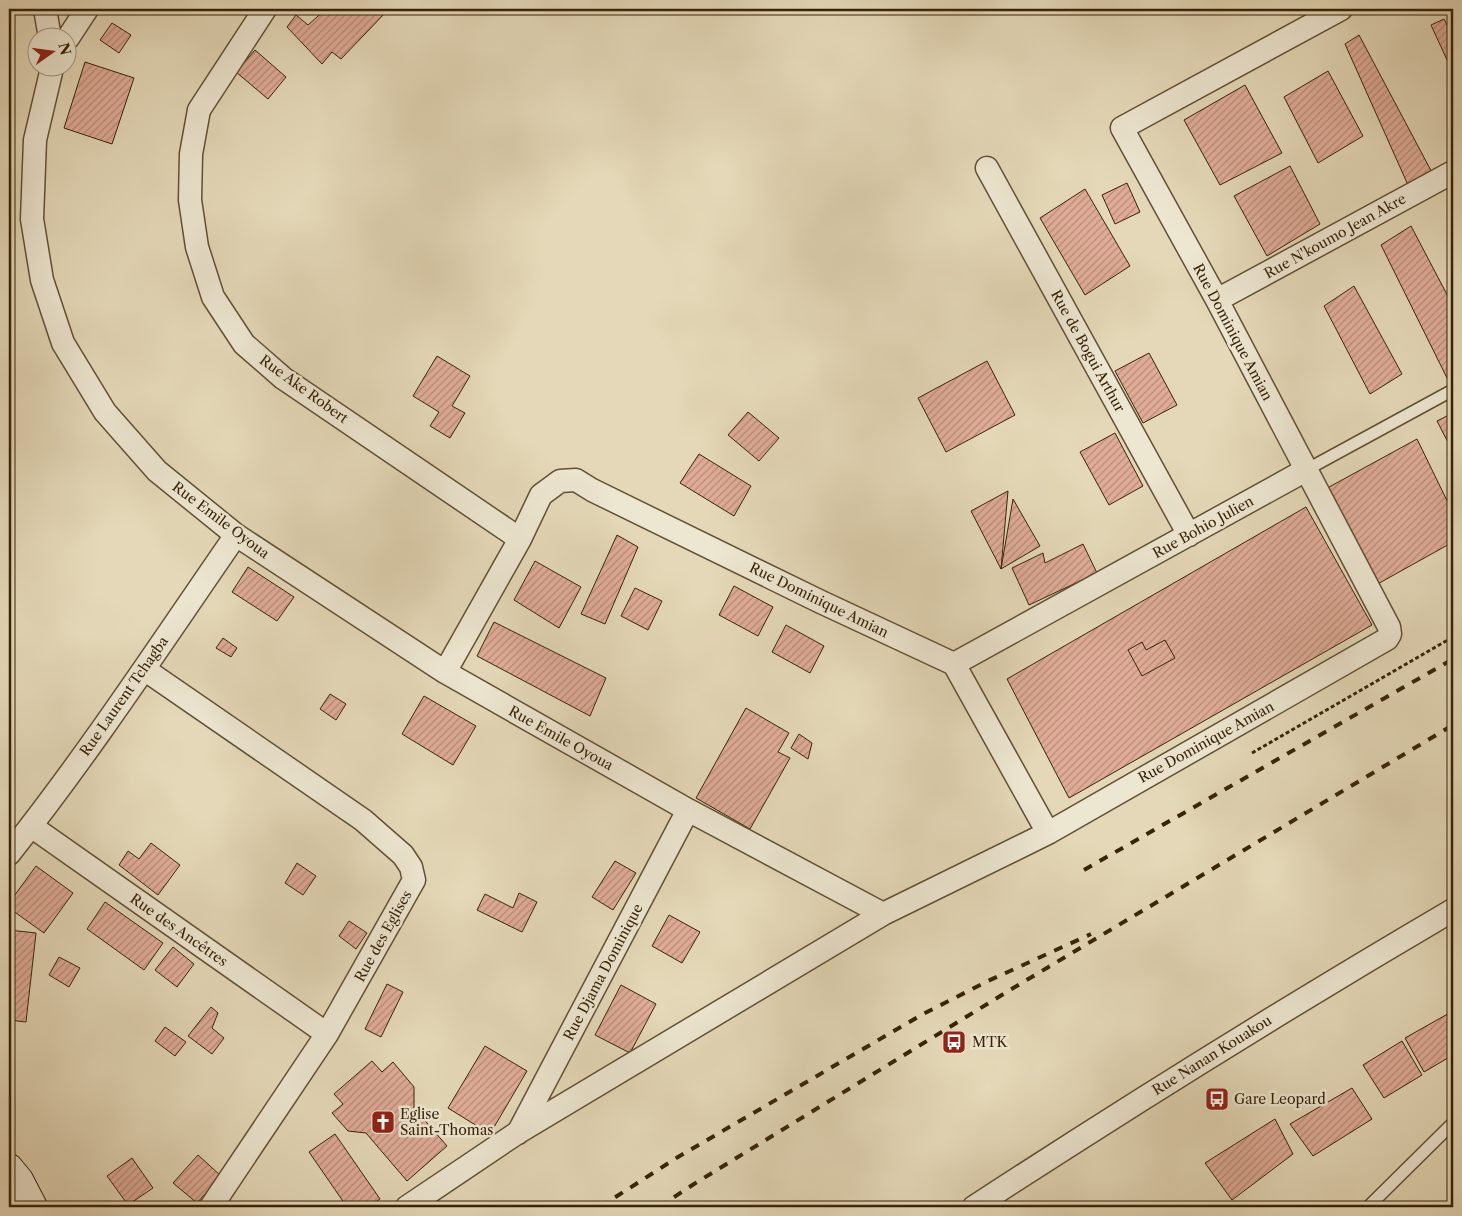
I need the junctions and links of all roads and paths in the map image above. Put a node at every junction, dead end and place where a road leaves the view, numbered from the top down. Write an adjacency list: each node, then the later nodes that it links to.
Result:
1 (45, 9): 5 (street)
2 (87, 9): 6 (street)
3 (265, 9): 15 (street, Rue Ake Robert)
4 (1341, 9): 10 (street, Rue Dominique Amian)
5 (48, 28)
6 (75, 28)
7 (50, 78): 13 (street, Rue Emile Oyoua)
8 (988, 168): 14 (street, Rue de Bogui Arthur)
9 (1453, 172): 10 (street, Rue N'koumo Jean Akre)
10 (1216, 300): 12 (street, Rue Dominique Amian)
11 (1453, 390): 12 (lane, Rue Bohio Julien)
12 (1306, 470): 14 (street, Rue Bohio Julien); 23 (street, Rue Dominique Amian)
13 (236, 535): 18 (street, Rue Laurent Tchagba); 19 (street, Rue Emile Oyoua)
14 (1189, 535): 17 (street, Rue Bohio Julien)
15 (520, 539): 17 (street, Rue Dominique Amian); 19 (street, Rue Dominique Amian)
16 (1453, 637): 20 (path)
17 (954, 664): 23 (street)
18 (144, 669): 22 (street, Rue Laurent Tchagba); 27 (street, Rue des Eglises)
19 (445, 672): 21 (street, Rue Emile Oyoua)
20 (1252, 753)
21 (688, 810): 26 (street, Rue Emile Oyoua); 29 (street, Rue Djama Dominique)
22 (31, 826): 24 (street, Rue Laurent Tchagba); 27 (street, Rue des Ancêtres)
23 (1048, 833): 26 (street, Rue Dominique Amian)
24 (9, 854)
25 (1453, 910): 35 (street, Rue Nanan Kouakou)
26 (883, 914): 29 (street)
27 (327, 1034): 33 (street, Rue des Eglises)
28 (1453, 1123): 36 (lane)
29 (518, 1134): 34 (street)
30 (9, 1149): 31 (main road)
31 (14, 1174): 32 (main road)
32 (33, 1207)
33 (211, 1207)
34 (407, 1207)
35 (974, 1207)
36 (1368, 1207)

